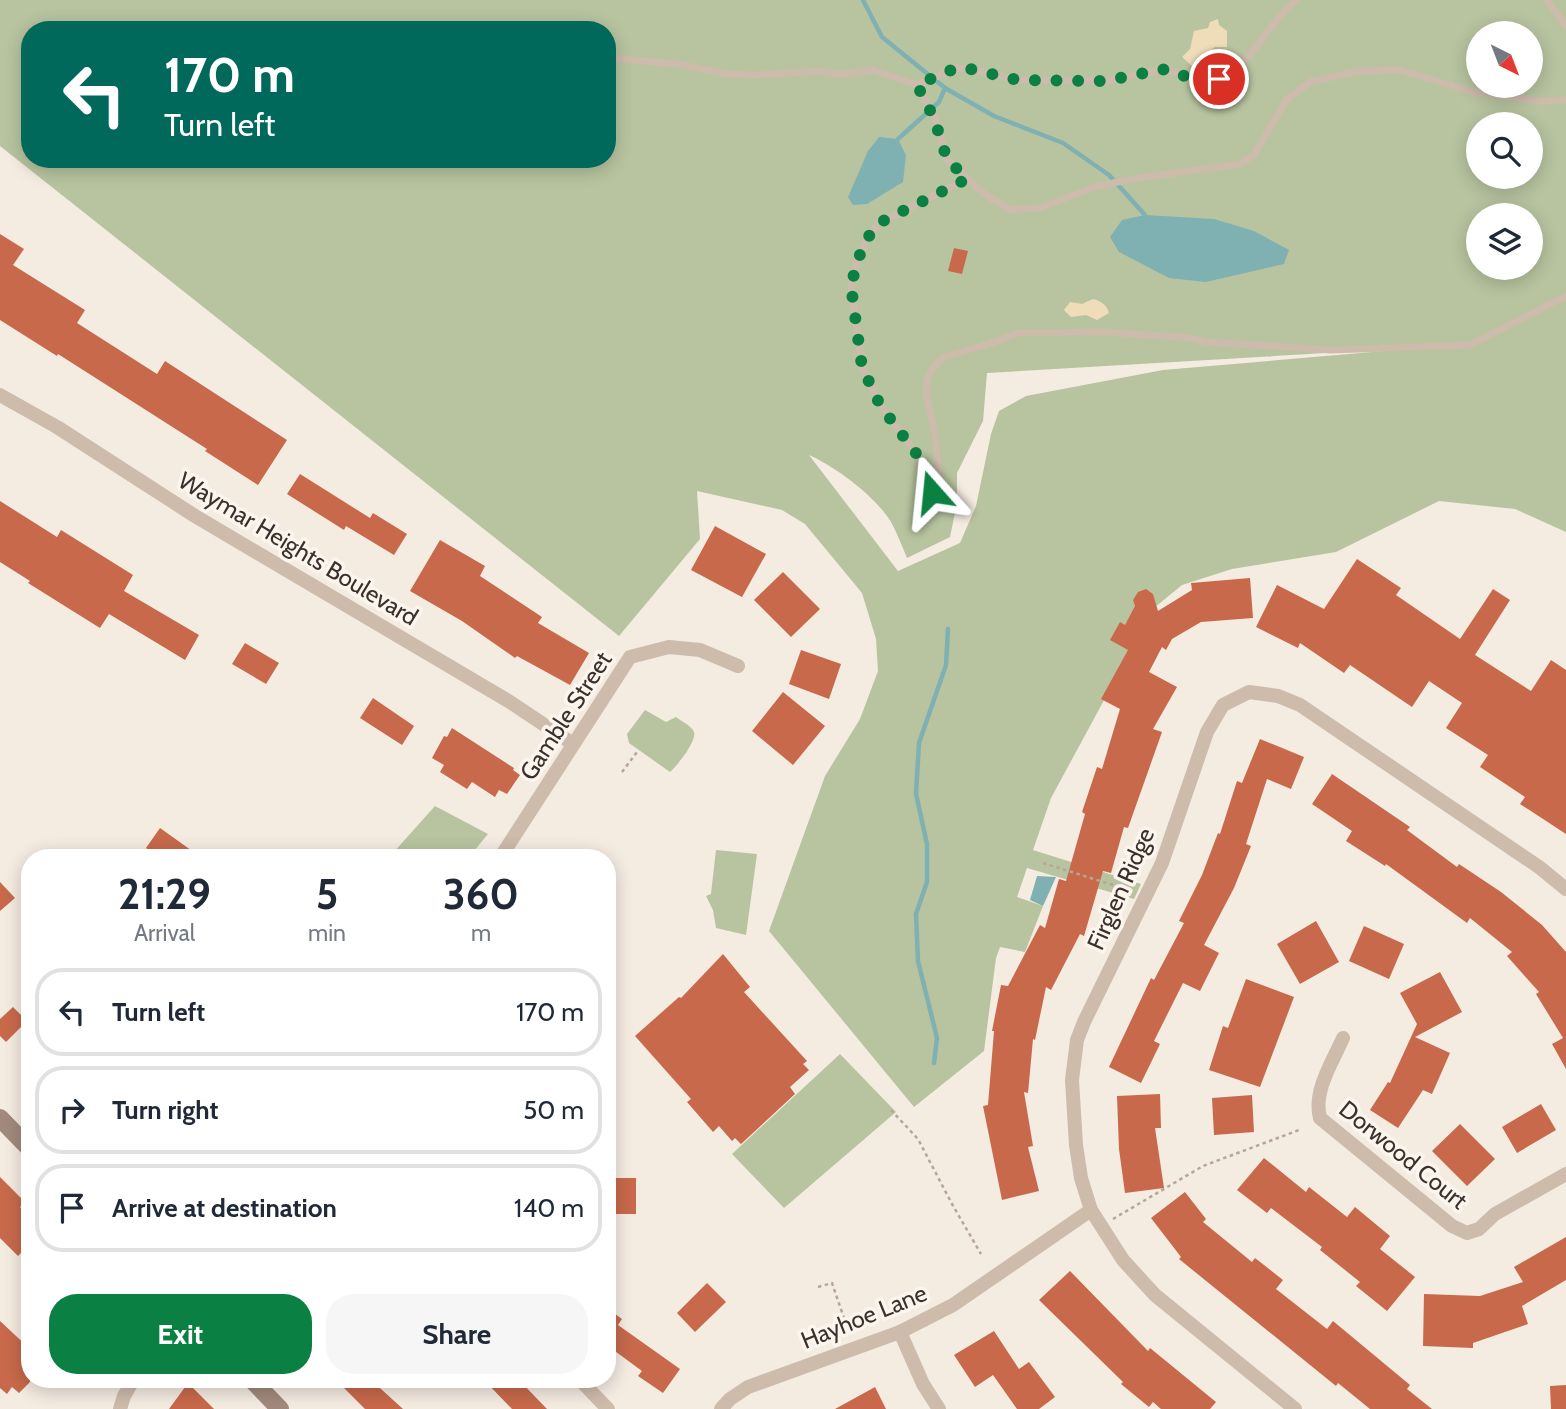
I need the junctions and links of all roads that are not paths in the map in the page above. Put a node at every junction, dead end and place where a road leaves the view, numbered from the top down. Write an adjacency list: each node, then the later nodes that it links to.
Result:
1 (1297, 0): 5 (lane)
2 (1547, 0): 3 (lane)
3 (1566, 26)
4 (616, 59): 5 (lane)
5 (920, 84): 7 (lane)
6 (1566, 100): 7 (lane)
7 (967, 179): 8 (lane)
8 (1566, 296)
9 (0, 395): 11 (street, Waymar Heights Boulevard)
10 (738, 666): 11 (street, Gamble Street)
11 (573, 744): 12 (street, Gamble Street)
12 (506, 849)
13 (1566, 889): 18 (street, Firglen Ridge)
14 (1343, 1038): 17 (street, Dorwood Court)
15 (0, 1118): 16 (main road)
16 (21, 1140)
17 (1566, 1174)
18 (1091, 1210): 19 (street, Hayhoe Lane); 28 (street, Firglen Ridge)
19 (900, 1332): 26 (street, Hayhoe Lane); 27 (street)
20 (130, 1388): 23 (street)
21 (260, 1388): 24 (main road)
22 (588, 1388): 25 (street)
23 (120, 1409)
24 (281, 1409)
25 (608, 1409)
26 (720, 1409)
27 (939, 1409)
28 (1295, 1409)

